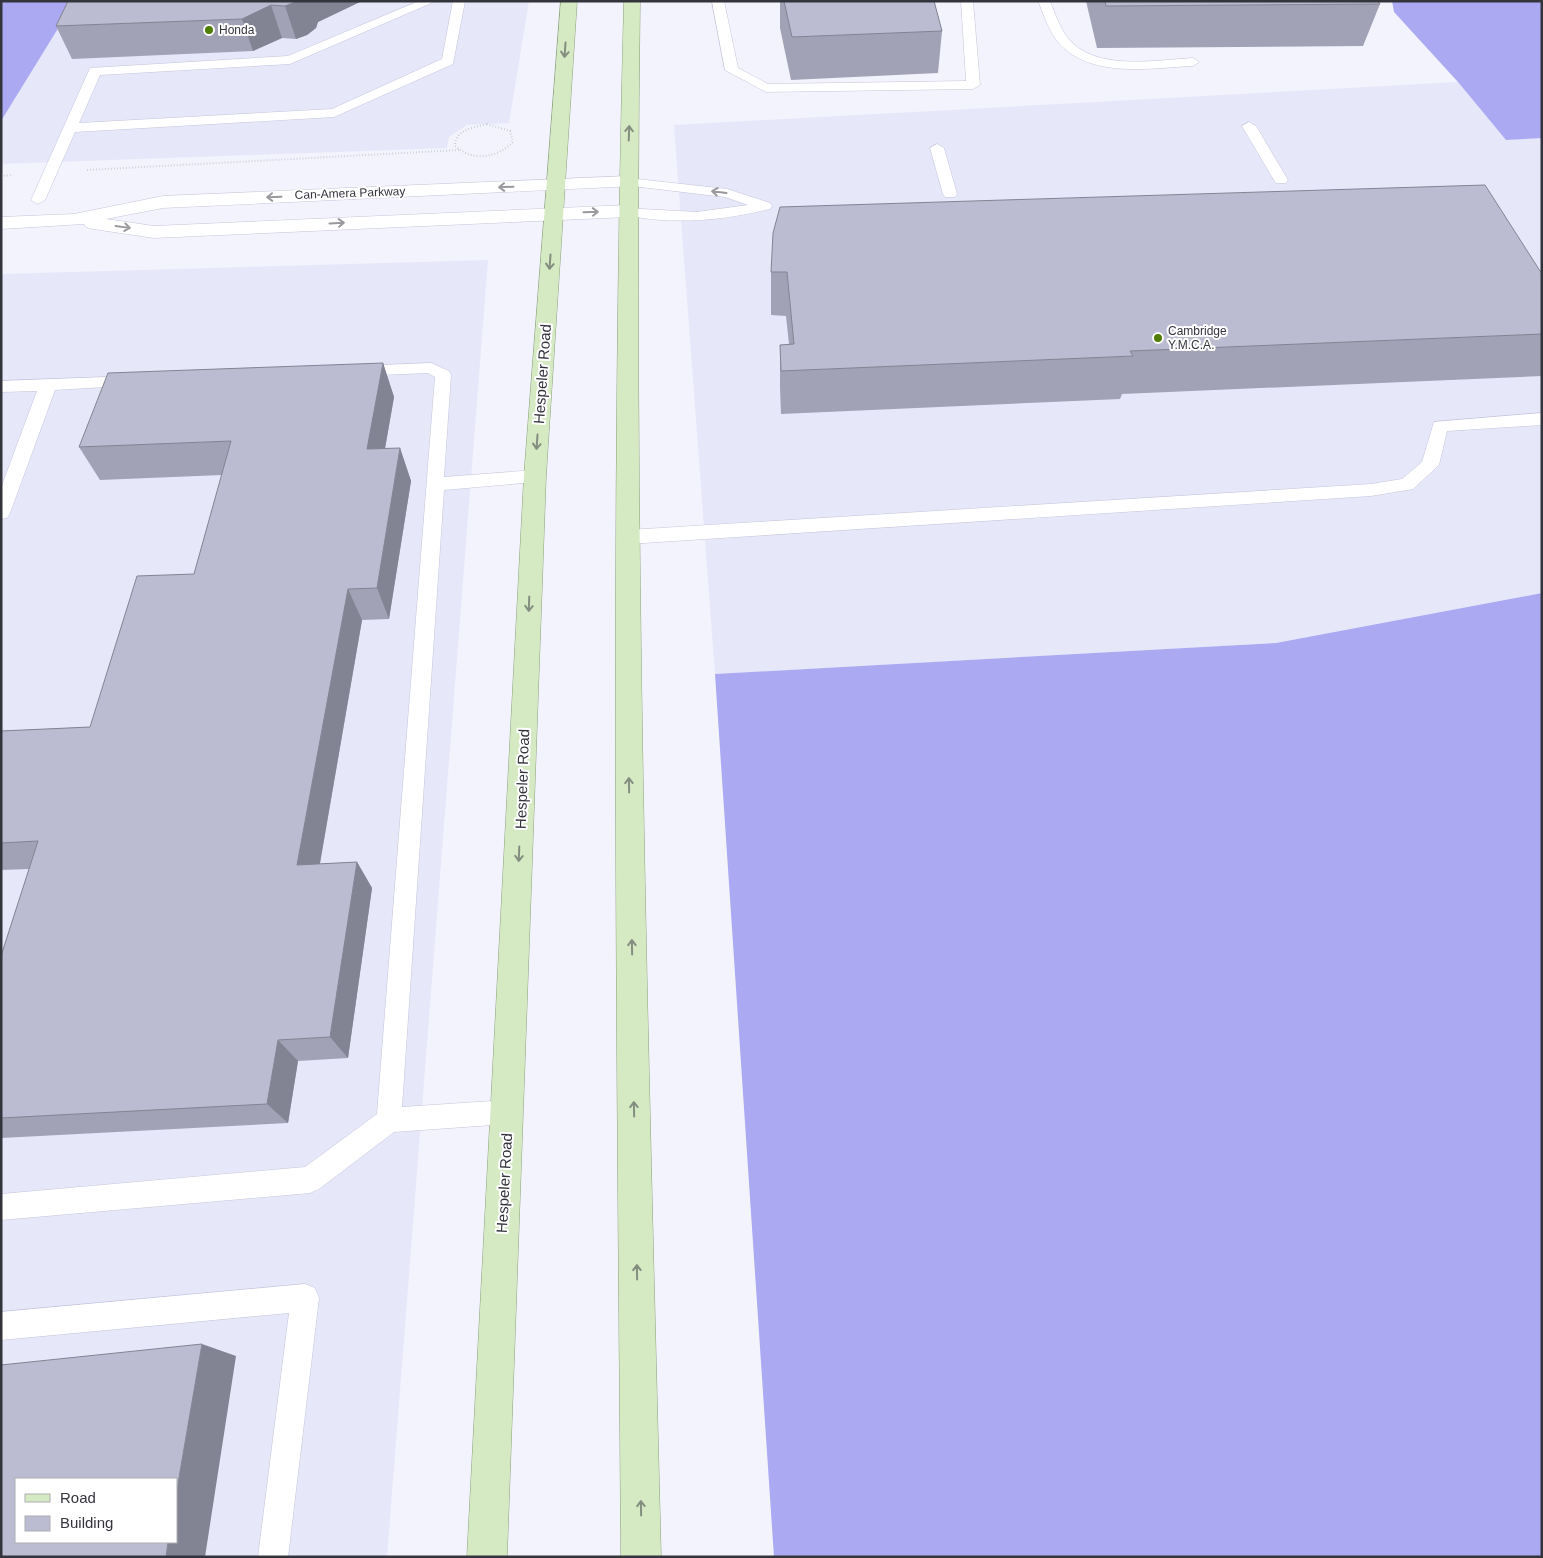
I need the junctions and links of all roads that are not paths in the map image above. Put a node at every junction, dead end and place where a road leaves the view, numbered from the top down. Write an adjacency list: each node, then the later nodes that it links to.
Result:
1 (445, 1): 8 (lane)
2 (459, 1): 11 (lane)
3 (568, 1): 15 (main road, Hespeler Road, one-way to 15)
4 (632, 1): 14 (main road, one-way to 4)
5 (718, 1): 6 (lane)
6 (967, 1)
7 (1044, 1): 9 (lane)
8 (430, 2): 11 (lane)
9 (1193, 62)
10 (1249, 126): 13 (lane)
11 (70, 128): 17 (lane)
12 (937, 148): 16 (lane)
13 (1282, 180)
14 (628, 182): 15 (main road, Can-Amera Parkway); 18 (main road); 18 (lane, one-way to 14)
15 (555, 184): 19 (main road, Hespeler Road); 20 (main road, Can-Amera Parkway, one-way to 20)
16 (950, 194)
17 (38, 200)
18 (628, 211): 19 (main road, Can-Amera Parkway, one-way to 18); 30 (main road)
19 (553, 214): 20 (main road, Can-Amera Parkway, one-way to 19); 27 (main road, Hespeler Road, one-way to 27)
20 (74, 220): 21 (main road, Can-Amera Parkway)
21 (1, 223)
22 (333, 372): 28 (lane)
23 (156, 380): 24 (lane)
24 (48, 385): 25 (lane); 29 (lane)
25 (1, 387)
26 (1542, 419): 30 (lane)
27 (535, 476): 28 (lane); 31 (main road, Hespeler Road, one-way to 31)
28 (436, 484): 32 (lane)
29 (1, 513)
30 (628, 537): 37 (main road, one-way to 30)
31 (507, 1112): 32 (lane); 36 (main road, Hespeler Road)
32 (389, 1120): 33 (lane)
33 (1, 1207)
34 (1, 1326): 35 (lane)
35 (273, 1557)
36 (487, 1557)
37 (642, 1557)

